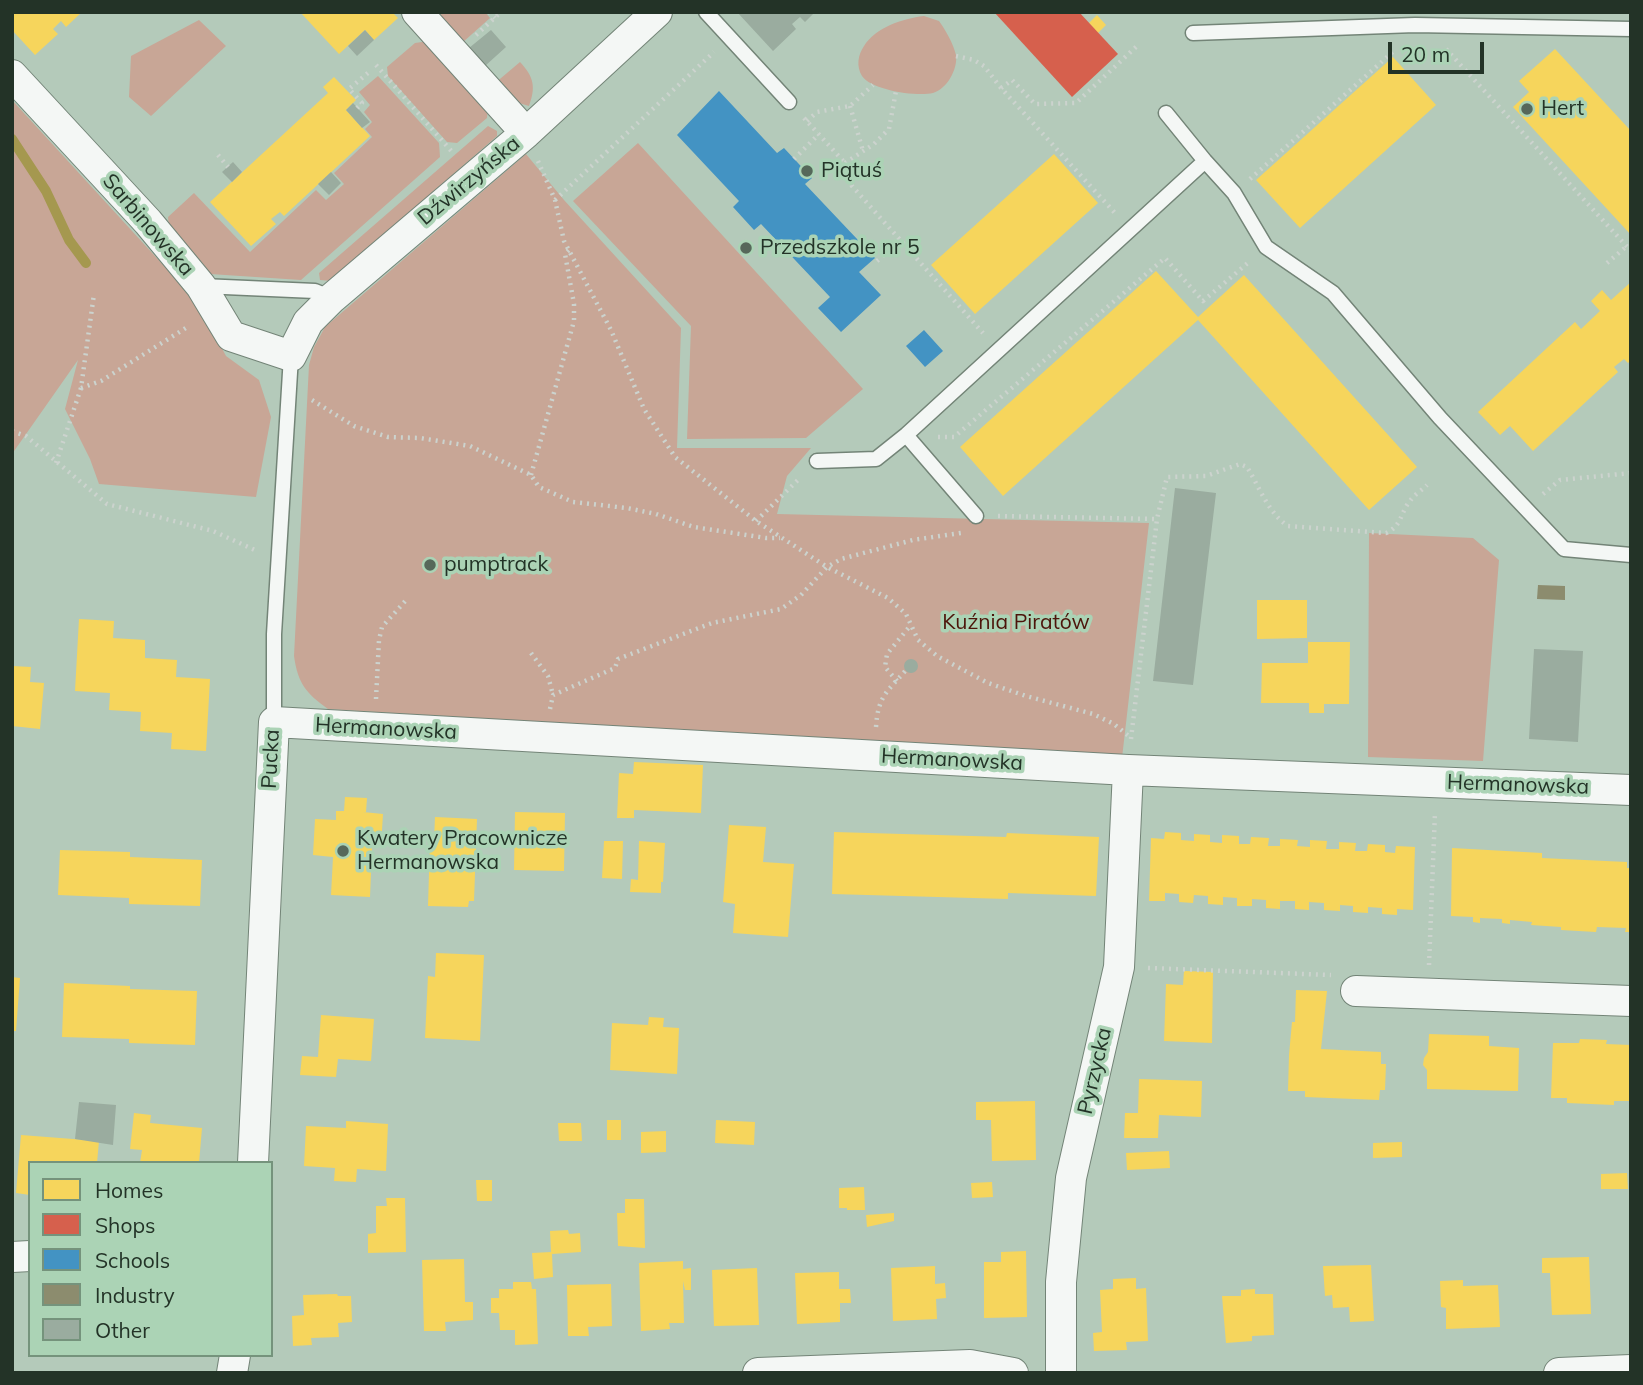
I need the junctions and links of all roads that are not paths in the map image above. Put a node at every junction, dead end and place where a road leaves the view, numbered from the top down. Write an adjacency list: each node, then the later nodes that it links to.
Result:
1 (417, 12): 9 (street)
2 (657, 12): 9 (street, Dźwirzyńska)
3 (706, 12): 7 (lane)
4 (1631, 29): 5 (lane)
5 (1193, 33)
6 (12, 75): 11 (street, Sarbinowska)
7 (789, 102)
8 (1167, 113): 10 (lane)
9 (526, 133): 12 (street, Dźwirzyńska)
10 (1205, 161): 14 (lane); 17 (lane)
11 (209, 298): 12 (lane); 13 (street, Sarbinowska)
12 (332, 298): 13 (street, Dźwirzyńska)
13 (291, 356): 18 (lane, Pucka)
14 (906, 435): 15 (lane); 16 (lane)
15 (817, 461)
16 (983, 518)
17 (1631, 555)
18 (274, 722): 19 (street, Hermanowska); 23 (street, Pucka)
19 (1129, 758): 20 (street, Hermanowska); 27 (street, Pyrzycka)
20 (1631, 790)
21 (1356, 990): 22 (street)
22 (1631, 1001)
23 (253, 1161)
24 (1631, 1370): 28 (street)
25 (758, 1373): 26 (street)
26 (1013, 1373)
27 (1061, 1373)
28 (1559, 1373)

